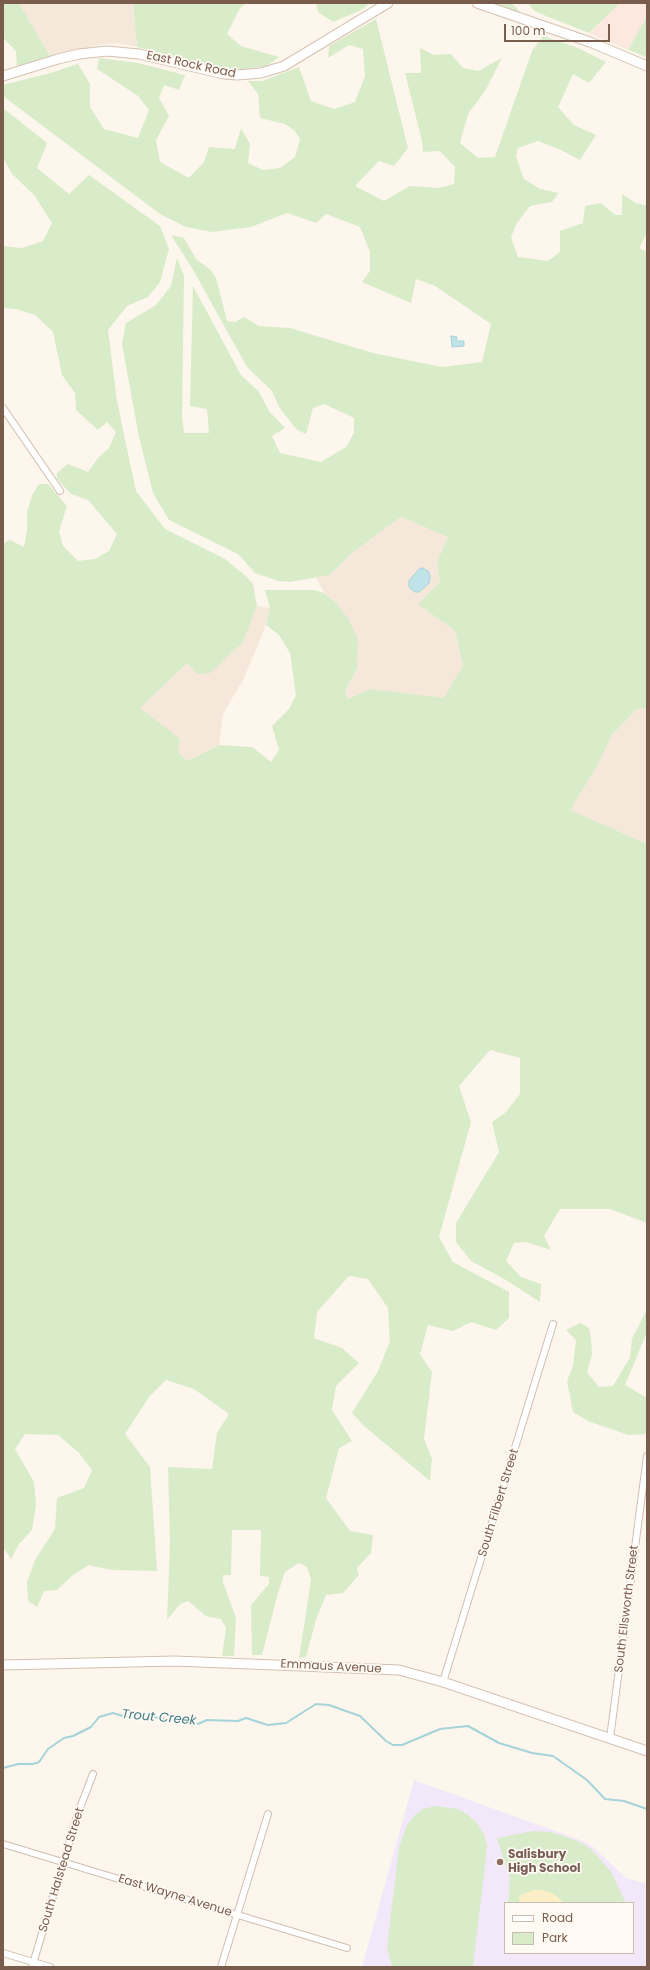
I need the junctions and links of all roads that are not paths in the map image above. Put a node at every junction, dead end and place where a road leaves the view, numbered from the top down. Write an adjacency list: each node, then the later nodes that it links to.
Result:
1 (386, 3): 4 (main road, East Rock Road)
2 (477, 3): 3 (main road)
3 (647, 66)
4 (3, 76)
5 (3, 408): 6 (street)
6 (60, 491)
7 (553, 1324): 10 (street, South Filbert Street)
8 (647, 1456): 11 (street, South Ellsworth Street)
9 (3, 1665): 10 (main road, Emmaus Avenue)
10 (444, 1682): 11 (main road, Emmaus Avenue)
11 (610, 1738): 12 (main road, Emmaus Avenue)
12 (647, 1751)
13 (93, 1774): 16 (street, South Halstead Street)
14 (268, 1814): 17 (street)
15 (3, 1844): 16 (street, East Wayne Avenue)
16 (64, 1863): 17 (street, East Wayne Avenue); 20 (street, South Halstead Street)
17 (237, 1914): 18 (street, East Wayne Avenue); 22 (street)
18 (347, 1948)
19 (3, 1953): 20 (street)
20 (33, 1964): 21 (street)
21 (50, 1967)
22 (221, 1967)

